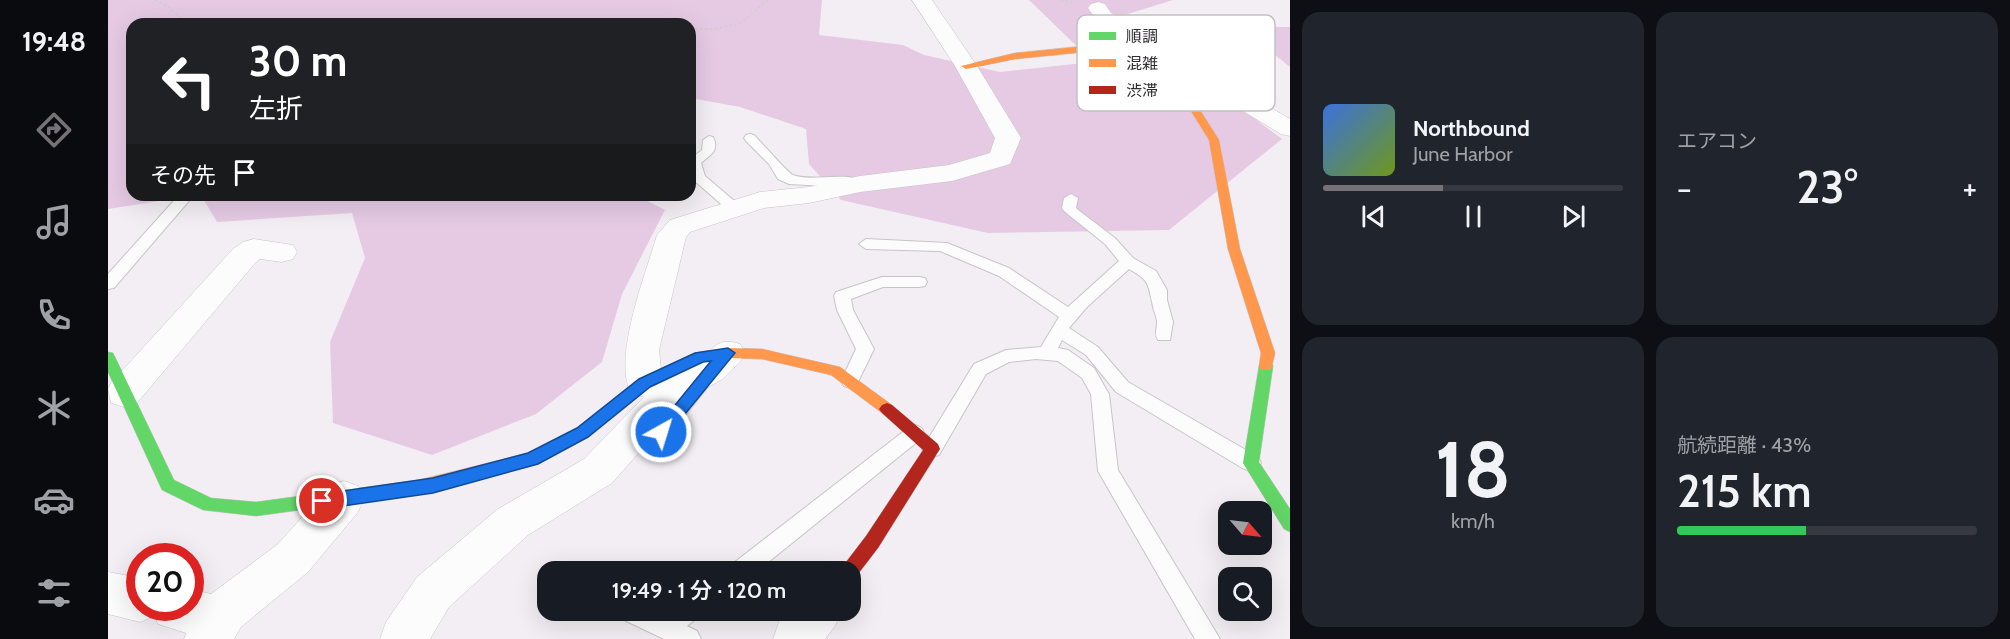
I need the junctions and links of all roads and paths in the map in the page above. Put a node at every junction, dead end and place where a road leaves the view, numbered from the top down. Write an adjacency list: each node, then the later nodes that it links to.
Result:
1 (155, 0): 6 (path)
2 (768, 0): 7 (path)
3 (922, 0): 9 (street)
4 (1098, 8): 5 (street)
5 (1103, 15)
6 (181, 18)
7 (696, 30)
8 (1077, 50): 9 (street)
9 (966, 66): 17 (street)
10 (1197, 111): 39 (street)
11 (1260, 111): 12 (street)
12 (1290, 129)
13 (750, 138): 17 (lane)
14 (709, 140): 15 (lane)
15 (696, 161)
16 (696, 178): 20 (lane)
17 (860, 184): 20 (street)
18 (1071, 198): 23 (lane)
19 (182, 201): 25 (lane)
20 (734, 207): 34 (street)
21 (866, 244): 28 (lane)
22 (282, 252): 35 (street)
23 (1128, 262): 28 (lane); 29 (lane)
24 (108, 263): 25 (lane)
25 (126, 263): 27 (lane)
26 (919, 282): 33 (lane)
27 (108, 284)
28 (1064, 323): 30 (lane); 39 (lane)
29 (1164, 336)
30 (1047, 354): 38 (lane); 55 (lane)
31 (108, 357): 35 (street)
32 (719, 362): 33 (street); 34 (street); 37 (lane); 52 (street)
33 (850, 381): 36 (street)
34 (644, 383): 40 (street)
35 (124, 393): 40 (street)
36 (915, 434): 38 (street); 42 (lane)
37 (649, 447)
38 (932, 449): 43 (street)
39 (1251, 463): 41 (street)
40 (344, 499): 50 (street)
41 (1290, 524)
42 (753, 561)
43 (857, 561)
44 (108, 593): 45 (street)
45 (126, 597)
46 (200, 621): 50 (street)
47 (651, 621): 51 (lane)
48 (675, 621): 51 (lane)
49 (810, 621): 54 (street)
50 (214, 628)
51 (666, 628): 53 (lane)
52 (403, 639)
53 (689, 639)
54 (796, 639)
55 (1209, 639)

